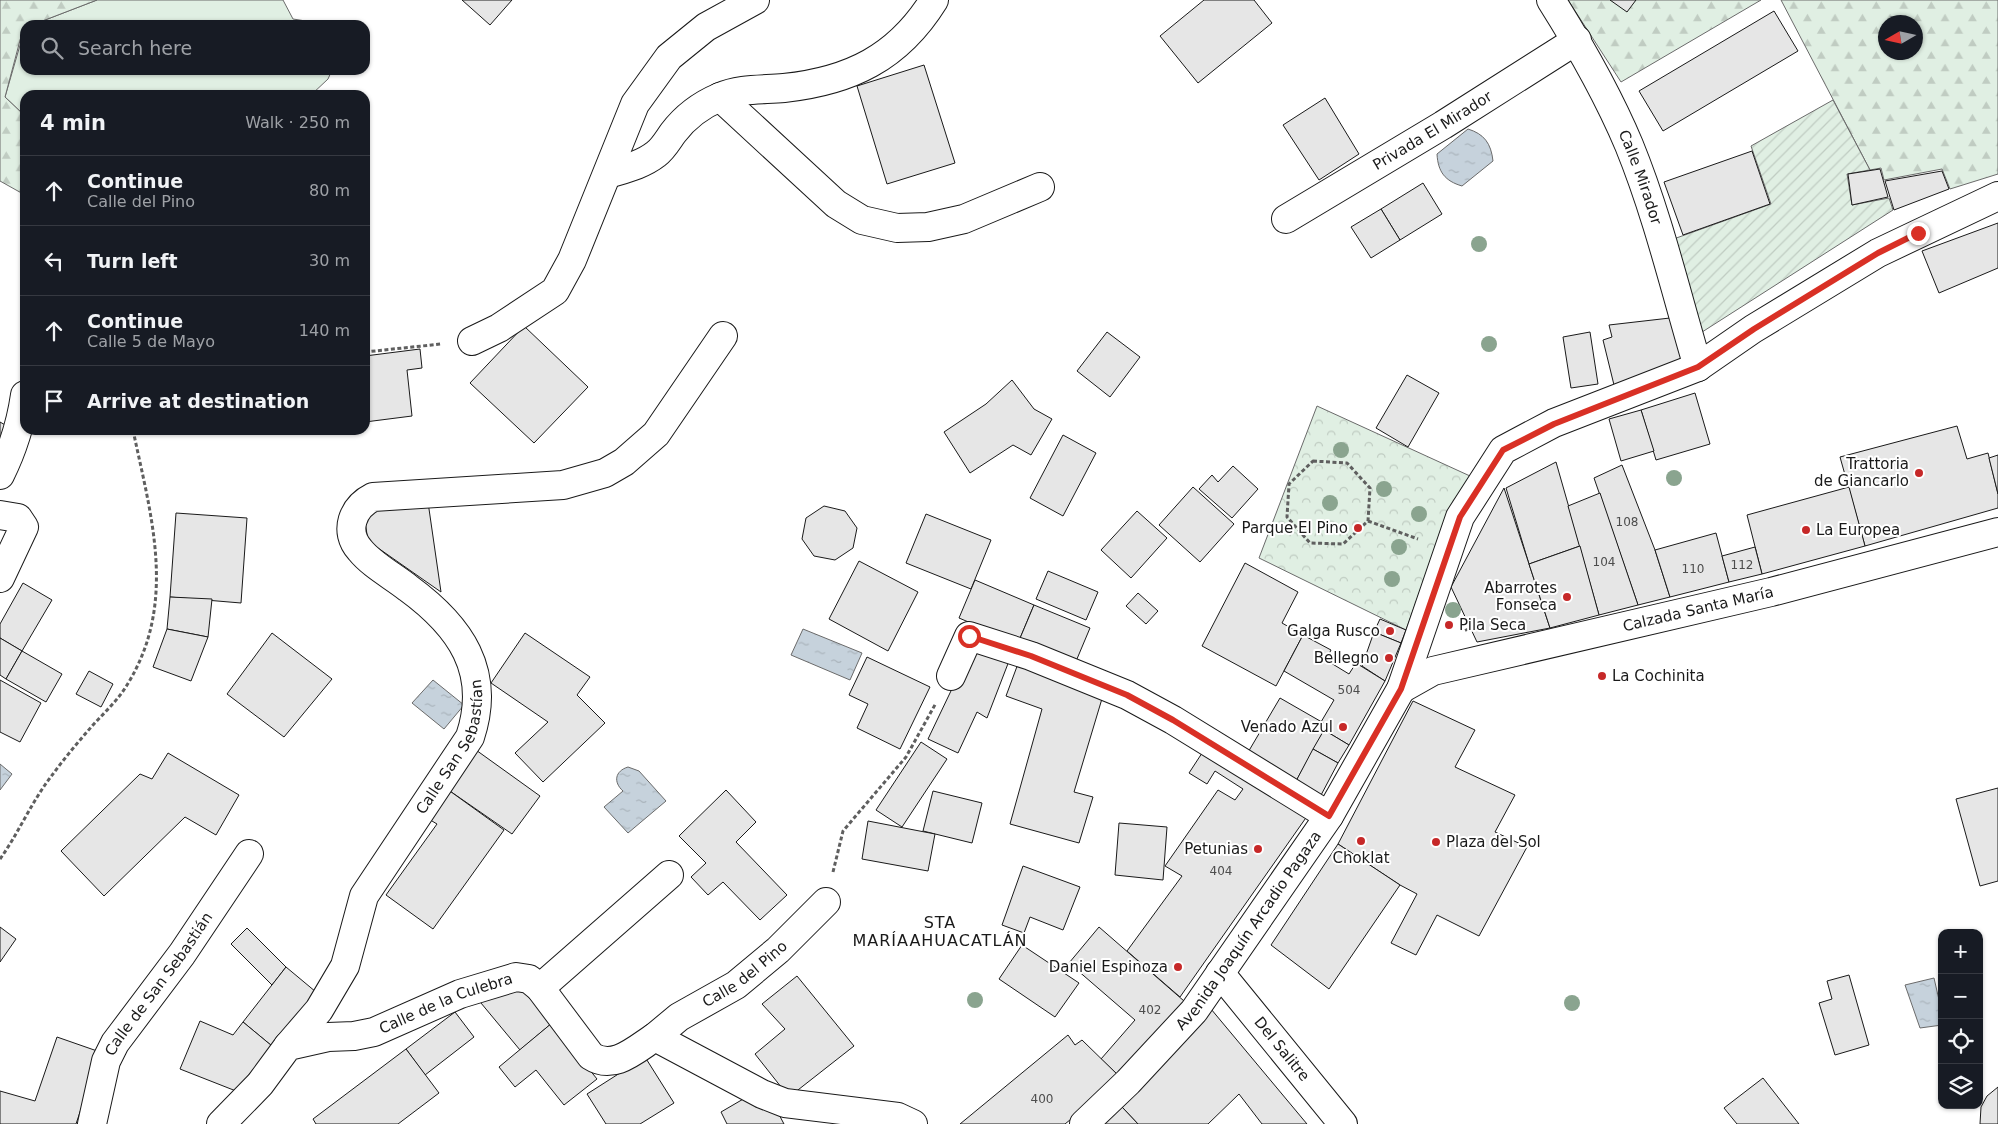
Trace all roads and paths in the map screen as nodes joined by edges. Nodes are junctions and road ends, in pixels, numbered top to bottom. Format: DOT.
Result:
graph roads {
  1 [pos="754,0"];
  2 [pos="934,0"];
  3 [pos="1552,0"];
  4 [pos="1577,40"];
  5 [pos="720,97"];
  6 [pos="608,174"];
  7 [pos="1040,187"];
  8 [pos="1998,196"];
  9 [pos="1286,219"];
  10 [pos="723,336"];
  11 [pos="472,341"];
  12 [pos="370,351"];
  13 [pos="1698,367"];
  14 [pos="20,423"];
  15 [pos="134,435"];
  16 [pos="0,474"];
  17 [pos="0,515"];
  18 [pos="1368,521"];
  19 [pos="1998,532"];
  20 [pos="1447,550"];
  21 [pos="0,578"];
  22 [pos="1465,627"];
  23 [pos="1458,629"];
  24 [pos="951,676"];
  25 [pos="1401,689"];
  26 [pos="1329,816"];
  27 [pos="249,854"];
  28 [pos="0,859"];
  29 [pos="669,875"];
  30 [pos="826,902"];
  31 [pos="1220,973"];
  32 [pos="540,988"];
  33 [pos="655,1036"];
  34 [pos="288,1046"];
  35 [pos="92,1124"];
  36 [pos="221,1124"];
  37 [pos="913,1124"];
  38 [pos="1084,1124"];
  39 [pos="1343,1124"];
  1 -- 6 [label="street"];
  2 -- 5 [label="street"];
  3 -- 4 [label="street, Calle Mirador"];
  4 -- 9 [label="street, Privada El Mirador"];
  4 -- 13 [label="street, Calle Mirador"];
  5 -- 6 [label="street"];
  5 -- 7 [label="street"];
  6 -- 11 [label="street"];
  8 -- 13 [label="street, Avenida Joaquín Arcadio Pagaza"];
  10 -- 34 [label="street, Calle San Sebastían"];
  11 -- 12 [label="path"];
  13 -- 20 [label="street, Avenida Joaquín Arcadio Pagaza"];
  14 -- 16 [label="street"];
  15 -- 28 [label="path"];
  17 -- 21 [label="street"];
  18 -- 18 [label="path"];
  18 -- 20 [label="path"];
  19 -- 25 [label="street, Calzada Santa María"];
  20 -- 25 [label="street, Avenida Joaquín Arcadio Pagaza"];
  22 -- 23 [label="path"];
  24 -- 26 [label="street"];
  24 -- 30 [label="path"];
  25 -- 26 [label="street, Avenida Joaquín Arcadio Pagaza"];
  26 -- 31 [label="street, Avenida Joaquín Arcadio Pagaza"];
  27 -- 35 [label="street, Calle de San Sebastián"];
  29 -- 32 [label="street"];
  30 -- 33 [label="street, Calle del Pino"];
  31 -- 38 [label="street, Avenida Joaquín Arcadio Pagaza"];
  31 -- 39 [label="street, Del Salitre"];
  32 -- 33 [label="street, Calle de la Culebra"];
  32 -- 34 [label="street, Calle de la Culebra"];
  33 -- 37 [label="street"];
  34 -- 36 [label="street"];
}
